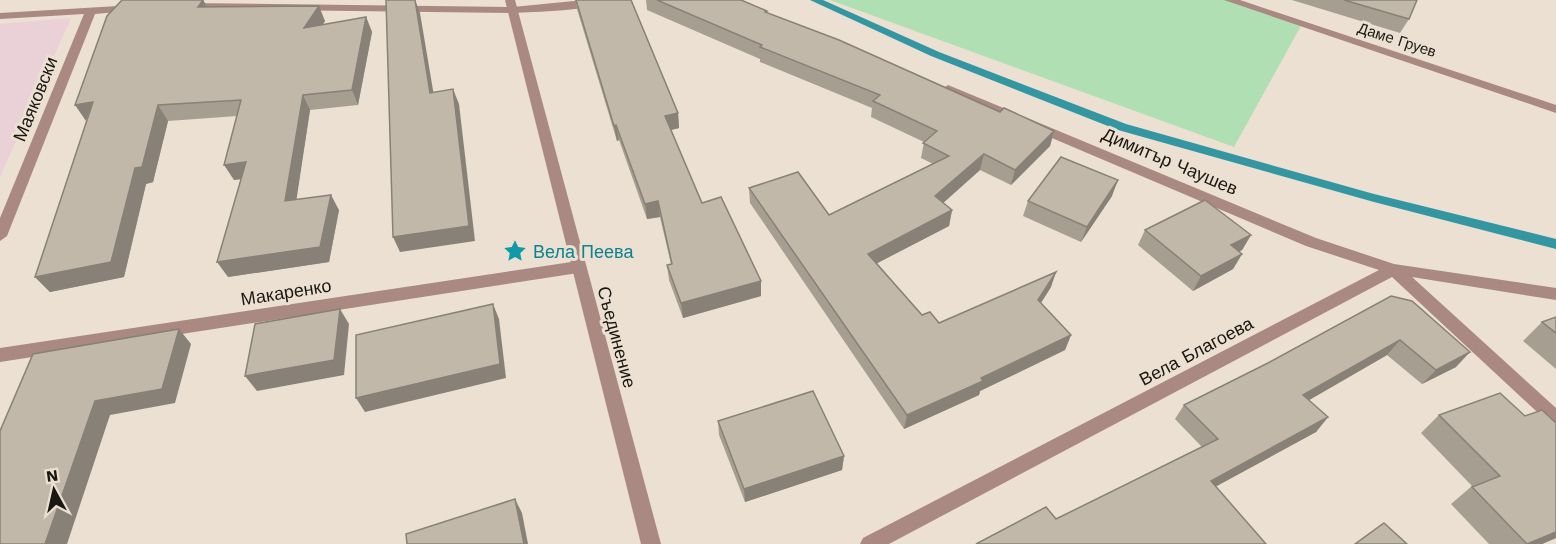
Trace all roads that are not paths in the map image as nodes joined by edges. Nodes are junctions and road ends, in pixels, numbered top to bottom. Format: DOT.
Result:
graph roads {
  1 [pos="603,0"];
  2 [pos="1229,0"];
  3 [pos="511,5"];
  4 [pos="178,6"];
  5 [pos="143,8"];
  6 [pos="91,10"];
  7 [pos="0,16"];
  8 [pos="936,84"];
  9 [pos="1556,109"];
  10 [pos="0,236"];
  11 [pos="578,267"];
  12 [pos="1393,269"];
  13 [pos="1556,294"];
  14 [pos="0,355"];
  15 [pos="1556,419"];
  16 [pos="651,544"];
  17 [pos="870,544"];
  1 -- 3 [label="street"];
  2 -- 9 [label="street, Даме Груев"];
  3 -- 4 [label="street"];
  3 -- 11 [label="street, Съединение"];
  5 -- 6 [label="street"];
  6 -- 7 [label="street"];
  6 -- 10 [label="street, Маяковски"];
  8 -- 12 [label="street, Димитър Чаушев"];
  11 -- 14 [label="street, Макаренко"];
  11 -- 16 [label="street, Съединение"];
  12 -- 13 [label="street"];
  12 -- 15 [label="street, Димитър Чаушев"];
  12 -- 17 [label="street, Вела Благоева"];
}
